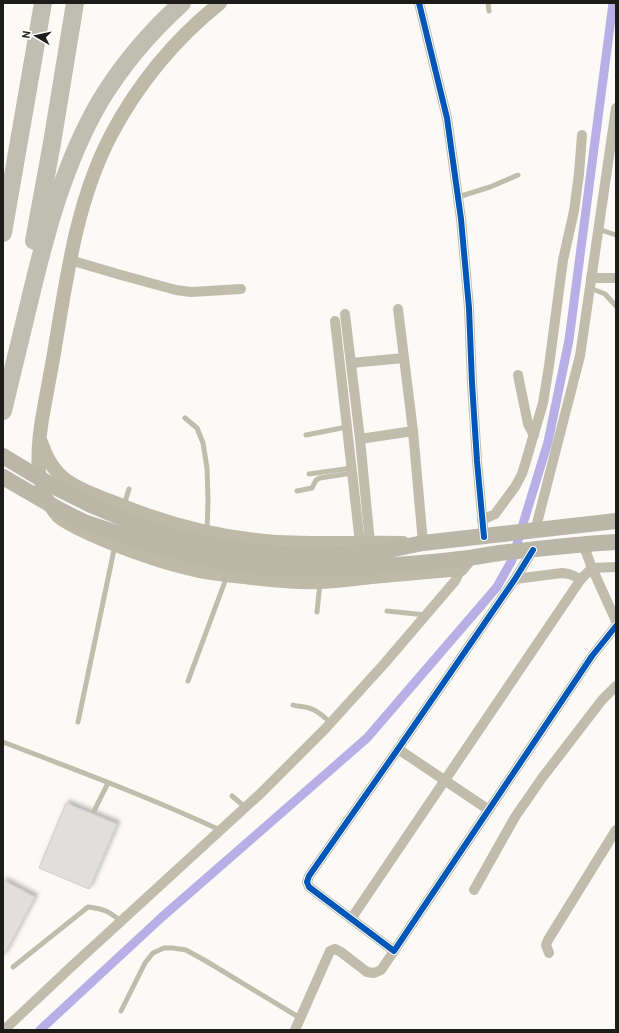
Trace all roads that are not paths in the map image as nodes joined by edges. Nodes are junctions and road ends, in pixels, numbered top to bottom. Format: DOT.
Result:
graph roads {
  1 [pos="43,3"];
  2 [pos="75,3"];
  3 [pos="182,3"];
  4 [pos="220,3"];
  5 [pos="419,3"];
  6 [pos="488,3"];
  7 [pos="489,11"];
  8 [pos="616,109"];
  9 [pos="582,135"];
  10 [pos="518,175"];
  11 [pos="458,197"];
  12 [pos="598,228"];
  13 [pos="3,233"];
  14 [pos="616,235"];
  15 [pos="70,260"];
  16 [pos="616,278"];
  17 [pos="590,283"];
  18 [pos="241,289"];
  19 [pos="616,306"];
  20 [pos="398,309"];
  21 [pos="345,314"];
  22 [pos="335,321"];
  23 [pos="404,358"];
  24 [pos="351,363"];
  25 [pos="518,375"];
  26 [pos="3,410"];
  27 [pos="185,418"];
  28 [pos="347,427"];
  29 [pos="413,431"];
  30 [pos="306,435"];
  31 [pos="534,435"];
  32 [pos="39,436"];
  33 [pos="360,439"];
  34 [pos="3,456"];
  35 [pos="352,471"];
  36 [pos="309,474"];
  37 [pos="3,477"];
  38 [pos="71,483"];
  39 [pos="129,490"];
  40 [pos="298,491"];
  41 [pos="124,506"];
  42 [pos="62,519"];
  43 [pos="482,520"];
  44 [pos="616,521"];
  45 [pos="531,531"];
  46 [pos="206,532"];
  47 [pos="125,534"];
  48 [pos="484,537"];
  49 [pos="616,542"];
  50 [pos="365,543"];
  51 [pos="423,543"];
  52 [pos="583,544"];
  53 [pos="528,550"];
  54 [pos="466,563"];
  55 [pos="616,567"];
  56 [pos="592,568"];
  57 [pos="227,575"];
  58 [pos="515,579"];
  59 [pos="581,580"];
  60 [pos="320,582"];
  61 [pos="387,611"];
  62 [pos="317,612"];
  63 [pos="426,615"];
  64 [pos="616,621"];
  65 [pos="616,626"];
  66 [pos="188,681"];
  67 [pos="615,690"];
  68 [pos="293,704"];
  69 [pos="78,722"];
  70 [pos="331,723"];
  71 [pos="3,742"];
  72 [pos="398,748"];
  73 [pos="445,779"];
  74 [pos="108,782"];
  75 [pos="232,796"];
  76 [pos="245,807"];
  77 [pos="489,810"];
  78 [pos="94,811"];
  79 [pos="220,830"];
  80 [pos="616,830"];
  81 [pos="474,890"];
  82 [pos="351,919"];
  83 [pos="121,921"];
  84 [pos="394,951"];
  85 [pos="549,952"];
  86 [pos="13,967"];
  87 [pos="121,1011"];
  88 [pos="300,1018"];
  89 [pos="4,1030"];
  90 [pos="295,1030"];
  1 -- 13 [label="highway"];
  2 -- 26 [label="highway"];
  3 -- 26 [label="highway"];
  4 -- 15 [label="main road"];
  5 -- 11 [label="street"];
  6 -- 7 [label="lane"];
  8 -- 12 [label="street"];
  9 -- 31 [label="street"];
  10 -- 11 [label="lane"];
  11 -- 43 [label="street"];
  12 -- 14 [label="lane"];
  12 -- 17 [label="street"];
  15 -- 18 [label="street"];
  15 -- 32 [label="main road"];
  16 -- 17 [label="street"];
  17 -- 19 [label="lane"];
  17 -- 45 [label="street"];
  20 -- 23 [label="street"];
  21 -- 24 [label="street"];
  22 -- 28 [label="street"];
  23 -- 24 [label="street"];
  23 -- 29 [label="street"];
  24 -- 33 [label="street"];
  25 -- 31 [label="street"];
  27 -- 46 [label="lane"];
  28 -- 30 [label="lane"];
  28 -- 35 [label="street"];
  29 -- 33 [label="street"];
  29 -- 51 [label="street"];
  31 -- 43 [label="street"];
  32 -- 38 [label="main road"];
  32 -- 42 [label="main road"];
  33 -- 50 [label="street"];
  34 -- 47 [label="main road, bridge"];
  35 -- 36 [label="lane"];
  35 -- 40 [label="lane"];
  35 -- 50 [label="street"];
  37 -- 47 [label="main road, bridge"];
  38 -- 41 [label="main road"];
  38 -- 42 [label="main road"];
  39 -- 41 [label="lane"];
  41 -- 46 [label="main road"];
  42 -- 47 [label="main road"];
  43 -- 48 [label="street"];
  44 -- 45 [label="main road"];
  45 -- 48 [label="main road"];
  46 -- 50 [label="main road"];
  47 -- 51 [label="main road"];
  47 -- 54 [label="main road"];
  47 -- 57 [label="main road"];
  47 -- 69 [label="lane"];
  48 -- 51 [label="main road"];
  49 -- 52 [label="main road"];
  50 -- 51 [label="main road"];
  52 -- 53 [label="main road"];
  52 -- 56 [label="street"];
  53 -- 54 [label="main road"];
  53 -- 58 [label="street"];
  54 -- 60 [label="main road"];
  54 -- 63 [label="street"];
  55 -- 56 [label="street"];
  56 -- 59 [label="street"];
  56 -- 64 [label="street"];
  57 -- 60 [label="main road"];
  57 -- 66 [label="lane"];
  58 -- 59 [label="street"];
  58 -- 72 [label="street"];
  59 -- 73 [label="street"];
  60 -- 62 [label="lane"];
  61 -- 63 [label="lane"];
  63 -- 70 [label="street"];
  65 -- 77 [label="street"];
  67 -- 81 [label="street"];
  68 -- 70 [label="lane"];
  70 -- 76 [label="street"];
  71 -- 74 [label="lane"];
  72 -- 73 [label="street"];
  72 -- 82 [label="street"];
  73 -- 77 [label="street"];
  73 -- 82 [label="street"];
  74 -- 78 [label="lane"];
  74 -- 79 [label="lane"];
  75 -- 76 [label="lane"];
  76 -- 79 [label="street"];
  77 -- 84 [label="street"];
  79 -- 83 [label="street"];
  80 -- 85 [label="street"];
  82 -- 84 [label="street"];
  83 -- 86 [label="lane"];
  83 -- 89 [label="street"];
  84 -- 88 [label="street"];
  87 -- 88 [label="lane"];
  88 -- 90 [label="street"];
}
